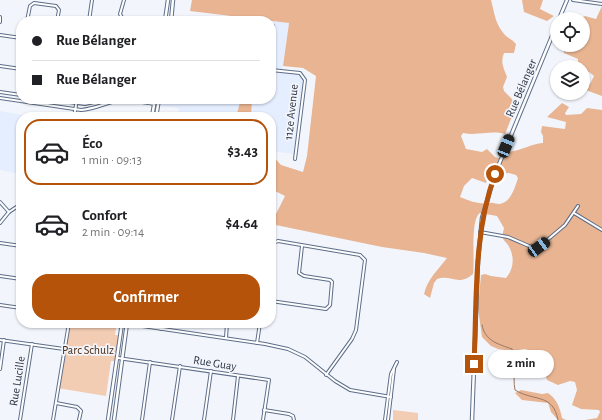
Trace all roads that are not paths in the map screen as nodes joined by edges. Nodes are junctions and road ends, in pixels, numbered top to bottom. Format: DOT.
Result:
graph roads {
  1 [pos="92,0"];
  2 [pos="124,0"];
  3 [pos="168,0"];
  4 [pos="173,0"];
  5 [pos="567,0"];
  6 [pos="573,0"];
  7 [pos="602,4"];
  8 [pos="562,12"];
  9 [pos="28,16"];
  10 [pos="58,16"];
  11 [pos="90,16"];
  12 [pos="121,16"];
  13 [pos="166,16"];
  14 [pos="171,16"];
  15 [pos="0,17"];
  16 [pos="0,22"];
  17 [pos="0,35"];
  18 [pos="16,37"];
  19 [pos="550,41"];
  20 [pos="0,66"];
  21 [pos="16,68"];
  22 [pos="276,71"];
  23 [pos="0,92"];
  24 [pos="16,95"];
  25 [pos="0,98"];
  26 [pos="16,100"];
  27 [pos="41,104"];
  28 [pos="76,104"];
  29 [pos="106,104"];
  30 [pos="154,104"];
  31 [pos="158,105"];
  32 [pos="75,109"];
  33 [pos="75,112"];
  34 [pos="153,112"];
  35 [pos="157,112"];
  36 [pos="295,159"];
  37 [pos="0,202"];
  38 [pos="578,206"];
  39 [pos="16,207"];
  40 [pos="9,212"];
  41 [pos="574,213"];
  42 [pos="0,222"];
  43 [pos="602,230"];
  44 [pos="480,232"];
  45 [pos="276,242"];
  46 [pos="0,243"];
  47 [pos="16,245"];
  48 [pos="302,246"];
  49 [pos="0,276"];
  50 [pos="16,278"];
  51 [pos="276,302"];
  52 [pos="0,305"];
  53 [pos="16,307"];
  54 [pos="68,328"];
  55 [pos="121,328"];
  56 [pos="127,328"];
  57 [pos="154,328"];
  58 [pos="227,328"];
  59 [pos="259,328"];
  60 [pos="161,329"];
  61 [pos="226,338"];
  62 [pos="0,340"];
  63 [pos="4,340"];
  64 [pos="257,343"];
  65 [pos="32,344"];
  66 [pos="64,349"];
  67 [pos="118,358"];
  68 [pos="123,358"];
  69 [pos="150,362"];
  70 [pos="397,362"];
  71 [pos="180,366"];
  72 [pos="0,369"];
  73 [pos="394,369"];
  74 [pos="211,371"];
  75 [pos="238,375"];
  76 [pos="326,375"];
  77 [pos="388,397"];
  78 [pos="391,397"];
  79 [pos="112,398"];
  80 [pos="117,399"];
  81 [pos="56,403"];
  82 [pos="264,410"];
  83 [pos="20,420"];
  84 [pos="53,420"];
  85 [pos="79,420"];
  86 [pos="108,420"];
  87 [pos="114,420"];
  88 [pos="142,420"];
  89 [pos="172,420"];
  90 [pos="204,420"];
  91 [pos="233,420"];
  92 [pos="263,420"];
  93 [pos="294,420"];
  94 [pos="385,420"];
  95 [pos="388,420"];
  96 [pos="472,420"];
  1 -- 11 [label="street"];
  2 -- 12 [label="street"];
  3 -- 13 [label="street"];
  4 -- 14 [label="street"];
  5 -- 8 [label="street"];
  6 -- 7 [label="street"];
  9 -- 10 [label="street"];
  15 -- 16 [label="street"];
  17 -- 18 [label="street"];
  19 -- 44 [label="street, Rue Bélanger"];
  20 -- 21 [label="street"];
  22 -- 36 [label="street, 112e Avenue"];
  23 -- 24 [label="street"];
  25 -- 26 [label="street"];
  27 -- 32 [label="street"];
  28 -- 32 [label="street"];
  29 -- 32 [label="street"];
  30 -- 31 [label="street"];
  30 -- 34 [label="street"];
  31 -- 35 [label="street"];
  32 -- 33 [label="street"];
  37 -- 40 [label="street"];
  38 -- 41 [label="street"];
  39 -- 40 [label="street"];
  40 -- 42 [label="street"];
  41 -- 43 [label="street"];
  41 -- 44 [label="street"];
  44 -- 96 [label="street, Rue Bélanger"];
  45 -- 48 [label="street"];
  46 -- 47 [label="street"];
  48 -- 51 [label="street"];
  48 -- 76 [label="street"];
  49 -- 50 [label="street"];
  52 -- 53 [label="street"];
  54 -- 66 [label="street"];
  55 -- 67 [label="street"];
  56 -- 68 [label="street"];
  57 -- 60 [label="street"];
  58 -- 61 [label="street"];
  59 -- 64 [label="street"];
  60 -- 61 [label="street"];
  61 -- 64 [label="street"];
  62 -- 63 [label="street"];
  63 -- 65 [label="street"];
  63 -- 72 [label="street"];
  64 -- 76 [label="street"];
  65 -- 66 [label="street"];
  65 -- 83 [label="street, Rue Lucille"];
  66 -- 81 [label="street"];
  67 -- 68 [label="street, Rue Guay"];
  67 -- 79 [label="street"];
  68 -- 69 [label="street, Rue Guay"];
  68 -- 80 [label="street"];
  69 -- 71 [label="street, Rue Guay"];
  69 -- 88 [label="street"];
  70 -- 73 [label="street"];
  71 -- 74 [label="street, Rue Guay"];
  71 -- 89 [label="street"];
  73 -- 77 [label="street"];
  73 -- 78 [label="street"];
  74 -- 75 [label="street, Rue Guay"];
  74 -- 90 [label="street"];
  75 -- 82 [label="street, Rue Guay"];
  75 -- 91 [label="street"];
  76 -- 77 [label="street"];
  77 -- 78 [label="street"];
  77 -- 94 [label="street"];
  78 -- 95 [label="street"];
  79 -- 80 [label="street"];
  79 -- 86 [label="street"];
  80 -- 87 [label="street"];
  81 -- 84 [label="street"];
  81 -- 85 [label="street"];
  82 -- 92 [label="street, Rue Guay"];
  82 -- 93 [label="street"];
}
